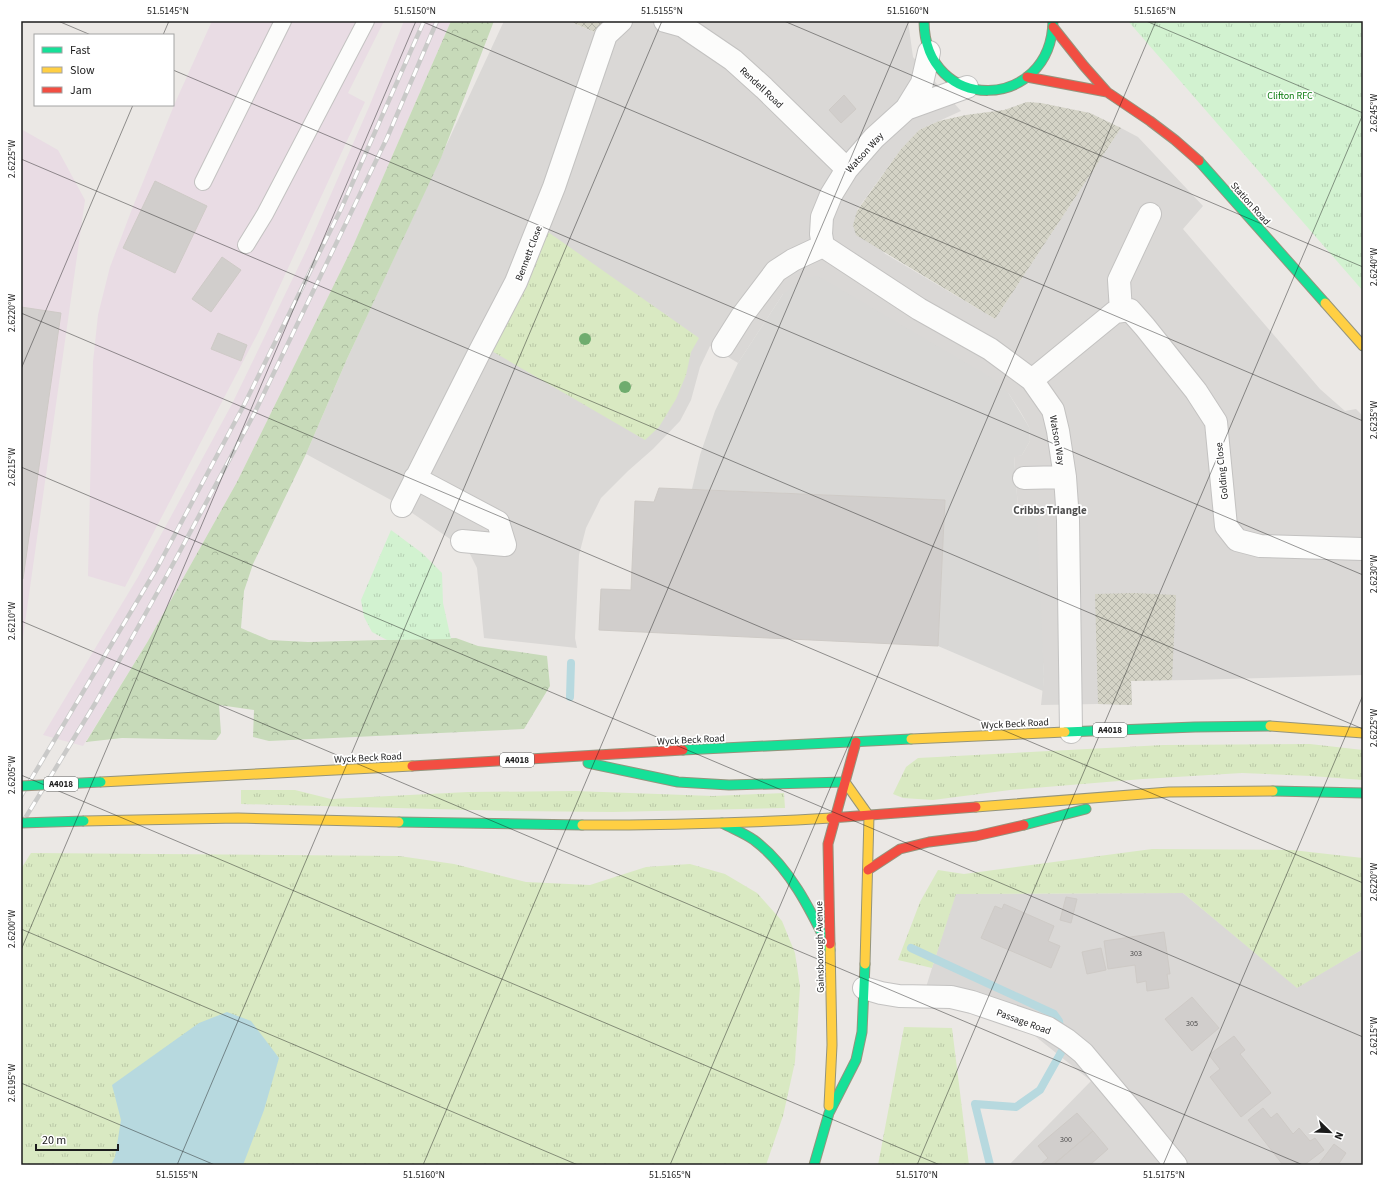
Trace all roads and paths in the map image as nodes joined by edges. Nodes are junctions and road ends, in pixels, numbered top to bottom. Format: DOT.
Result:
graph roads {
  1 [pos="283,21"];
  2 [pos="366,21"];
  3 [pos="622,21"];
  4 [pos="665,21"];
  5 [pos="924,21"];
  6 [pos="1053,24"];
  7 [pos="929,52"];
  8 [pos="1027,77"];
  9 [pos="967,87"];
  10 [pos="1107,92"];
  11 [pos="906,109"];
  12 [pos="847,169"];
  13 [pos="203,182"];
  14 [pos="1150,214"];
  15 [pos="246,245"];
  16 [pos="823,246"];
  17 [pos="1121,311"];
  18 [pos="723,346"];
  19 [pos="1363,346"];
  20 [pos="1032,380"];
  21 [pos="1064,477"];
  22 [pos="415,478"];
  23 [pos="1024,478"];
  24 [pos="402,506"];
  25 [pos="462,541"];
  26 [pos="1363,549"];
  27 [pos="1070,732"];
  28 [pos="1363,732"];
  29 [pos="856,742"];
  30 [pos="560,757"];
  31 [pos="846,782"];
  32 [pos="21,786"];
  33 [pos="1363,793"];
  34 [pos="1139,794"];
  35 [pos="870,816"];
  36 [pos="836,818"];
  37 [pos="21,823"];
  38 [pos="722,823"];
  39 [pos="868,870"];
  40 [pos="830,950"];
  41 [pos="864,988"];
  42 [pos="829,1113"];
  43 [pos="814,1165"];
  44 [pos="1176,1165"];
  1 -- 13 [label="lane"];
  2 -- 15 [label="lane"];
  3 -- 22 [label="street, Bennett Close"];
  4 -- 12 [label="street, Rendell Road"];
  5 -- 7 [label="main road, Station Road"];
  6 -- 8 [label="main road, Station Road"];
  6 -- 10 [label="main road, Station Road"];
  7 -- 9 [label="main road, Station Road"];
  7 -- 11 [label="street, Watson Way"];
  8 -- 9 [label="main road, Station Road"];
  8 -- 10 [label="main road, Station Road"];
  9 -- 11 [label="street, Watson Way"];
  10 -- 19 [label="main road, Station Road"];
  11 -- 12 [label="street, Watson Way"];
  12 -- 16 [label="street, Watson Way"];
  14 -- 17 [label="street"];
  16 -- 18 [label="street"];
  16 -- 20 [label="street, Watson Way"];
  17 -- 20 [label="street"];
  17 -- 26 [label="street, Golding Close"];
  20 -- 21 [label="street, Watson Way"];
  21 -- 23 [label="street"];
  21 -- 27 [label="street, Watson Way"];
  22 -- 24 [label="street, Bennett Close"];
  22 -- 25 [label="street"];
  27 -- 28 [label="main road, Wyck Beck Road / A4018"];
  27 -- 29 [label="main road, Wyck Beck Road / A4018"];
  29 -- 30 [label="main road, Wyck Beck Road / A4018"];
  29 -- 31 [label="main road, Gainsborough Avenue"];
  30 -- 31 [label="main road"];
  30 -- 32 [label="main road, Wyck Beck Road / A4018, bridge"];
  31 -- 35 [label="main road"];
  31 -- 36 [label="main road, Gainsborough Avenue"];
  33 -- 34 [label="main road"];
  34 -- 35 [label="main road"];
  34 -- 39 [label="main road"];
  35 -- 36 [label="main road"];
  35 -- 39 [label="main road, Gainsborough Avenue"];
  36 -- 38 [label="main road"];
  36 -- 40 [label="main road, Gainsborough Avenue"];
  37 -- 38 [label="main road, bridge"];
  38 -- 40 [label="main road"];
  39 -- 41 [label="main road, Gainsborough Avenue"];
  40 -- 42 [label="main road, Gainsborough Avenue"];
  41 -- 42 [label="main road, Gainsborough Avenue"];
  41 -- 44 [label="street, Passage Road"];
  42 -- 43 [label="main road, Gainsborough Avenue"];
}
